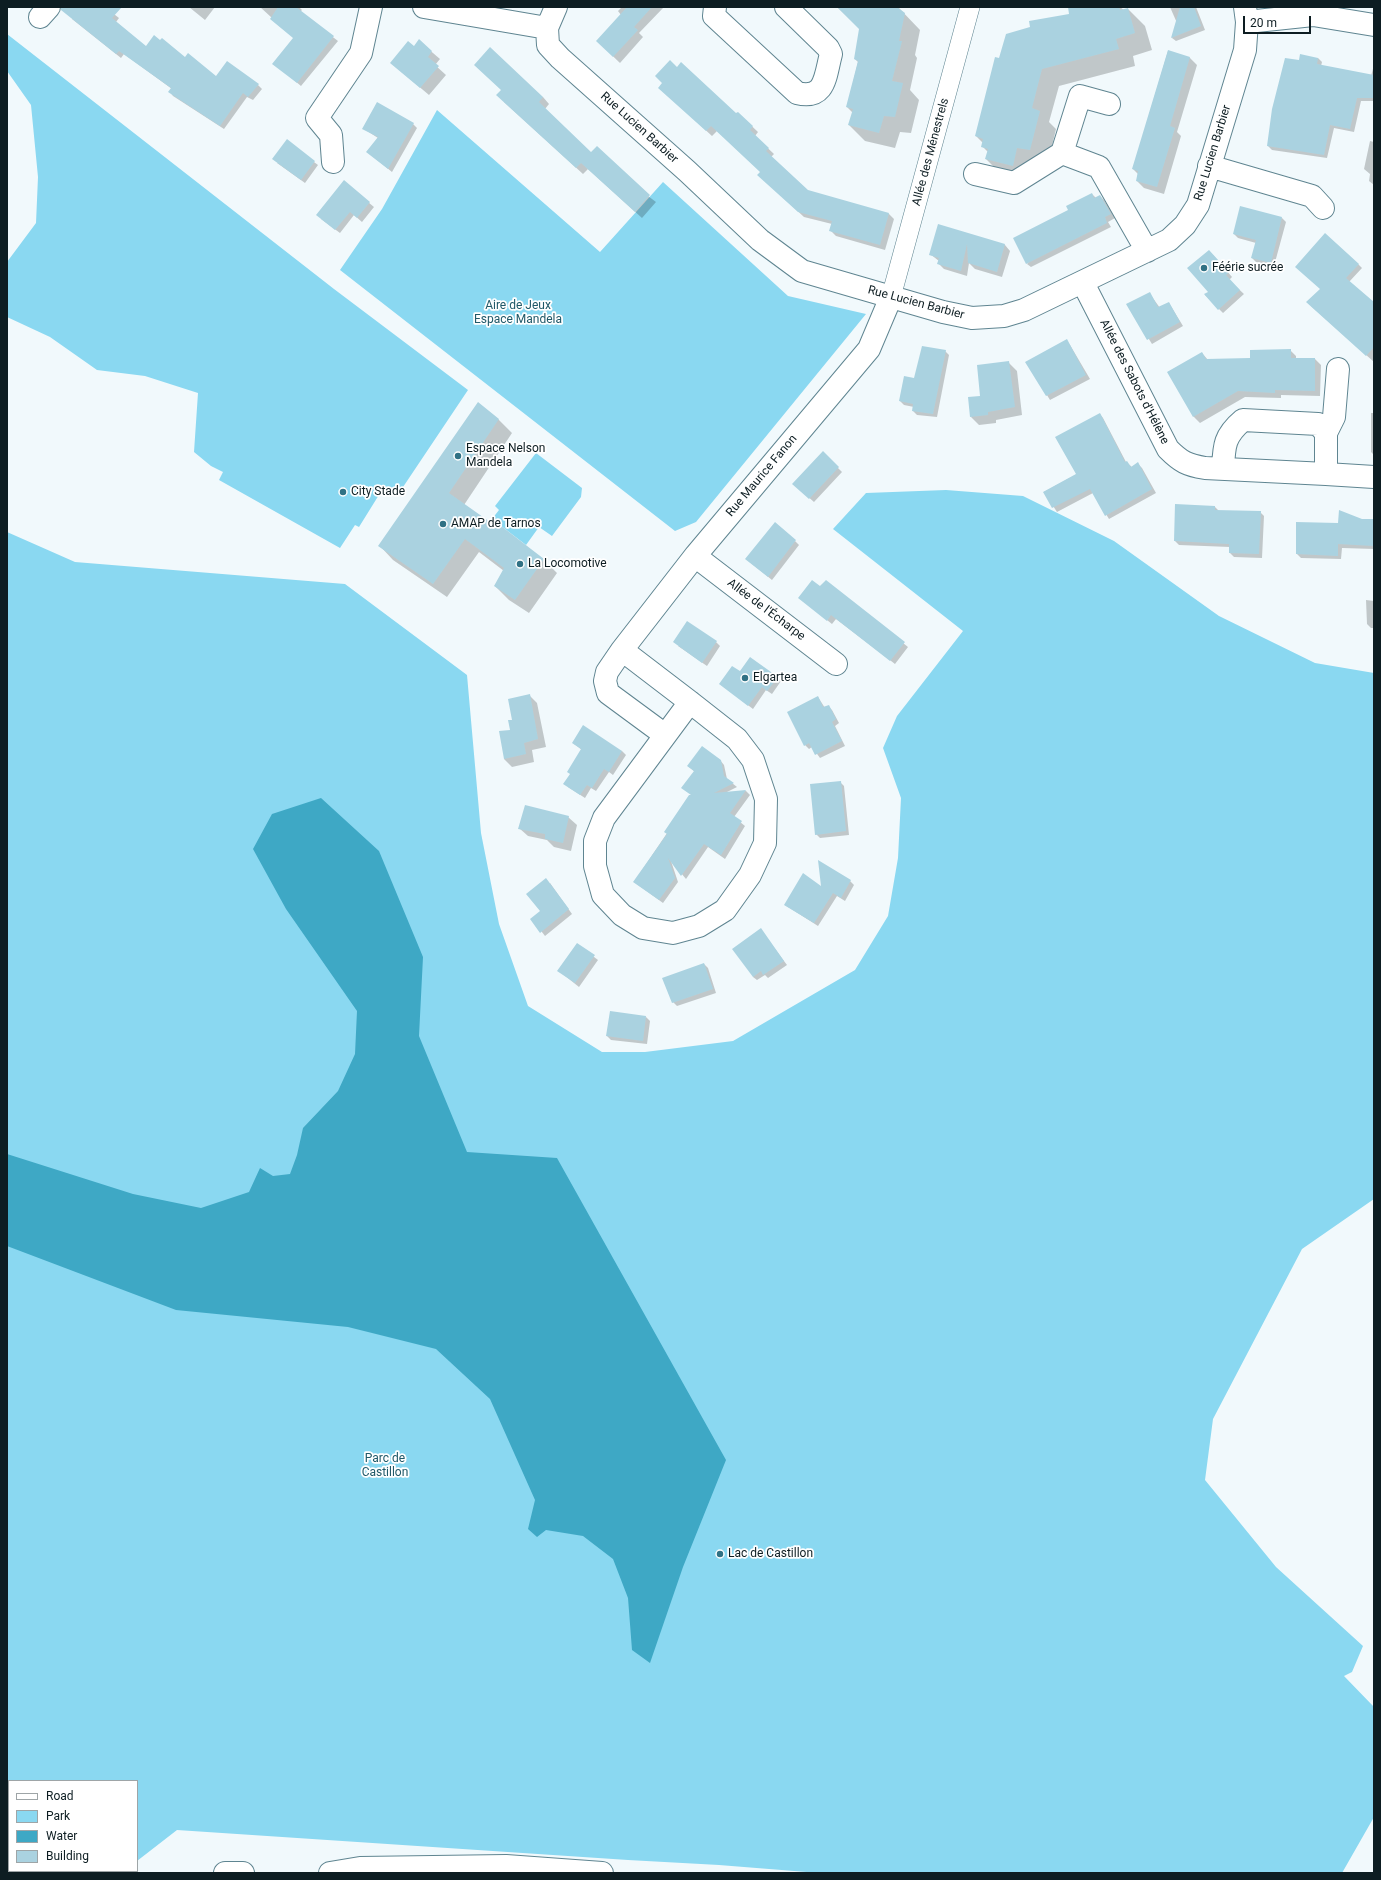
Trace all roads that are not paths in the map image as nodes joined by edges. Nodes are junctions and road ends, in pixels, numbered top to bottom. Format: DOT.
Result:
graph roads {
  1 [pos="371,7"];
  2 [pos="424,7"];
  3 [pos="556,7"];
  4 [pos="715,7"];
  5 [pos="786,7"];
  6 [pos="970,7"];
  7 [pos="1348,13"];
  8 [pos="1246,15"];
  9 [pos="1374,25"];
  10 [pos="547,28"];
  11 [pos="1109,104"];
  12 [pos="1062,153"];
  13 [pos="333,162"];
  14 [pos="1209,166"];
  15 [pos="975,174"];
  16 [pos="1323,208"];
  17 [pos="1148,250"];
  18 [pos="1083,283"];
  19 [pos="891,297"];
  20 [pos="1338,369"];
  21 [pos="1326,433"];
  22 [pos="1223,469"];
  23 [pos="1326,474"];
  24 [pos="1374,477"];
  25 [pos="696,556"];
  26 [pos="622,650"];
  27 [pos="836,664"];
  28 [pos="690,702"];
  29 [pos="665,735"];
  30 [pos="225,1873"];
  31 [pos="243,1873"];
  32 [pos="330,1873"];
  33 [pos="602,1873"];
  1 -- 13 [label="street"];
  2 -- 10 [label="street"];
  3 -- 10 [label="street"];
  4 -- 5 [label="street"];
  6 -- 19 [label="street, Allée des Ménestrels"];
  7 -- 8 [label="street"];
  7 -- 9 [label="street"];
  8 -- 14 [label="street, Rue Lucien Barbier"];
  10 -- 19 [label="street, Rue Lucien Barbier"];
  11 -- 12 [label="street"];
  12 -- 15 [label="street"];
  12 -- 17 [label="street"];
  14 -- 16 [label="street"];
  14 -- 17 [label="street, Rue Lucien Barbier"];
  17 -- 18 [label="street, Rue Lucien Barbier"];
  18 -- 19 [label="street, Rue Lucien Barbier"];
  18 -- 22 [label="street, Allée des Sabots d'Hélène"];
  19 -- 25 [label="street, Rue Maurice Fanon"];
  20 -- 21 [label="street"];
  21 -- 22 [label="street"];
  21 -- 23 [label="street"];
  22 -- 23 [label="street, Allée des Sabots d'Hélène"];
  23 -- 24 [label="street, Allée des Sabots d'Hélène"];
  25 -- 26 [label="street, Rue Maurice Fanon"];
  25 -- 27 [label="street, Allée de l'Écharpe"];
  26 -- 28 [label="street"];
  26 -- 29 [label="street, Rue Maurice Fanon"];
  28 -- 29 [label="street"];
  28 -- 29 [label="street"];
  30 -- 31 [label="street"];
  32 -- 33 [label="street"];
}
